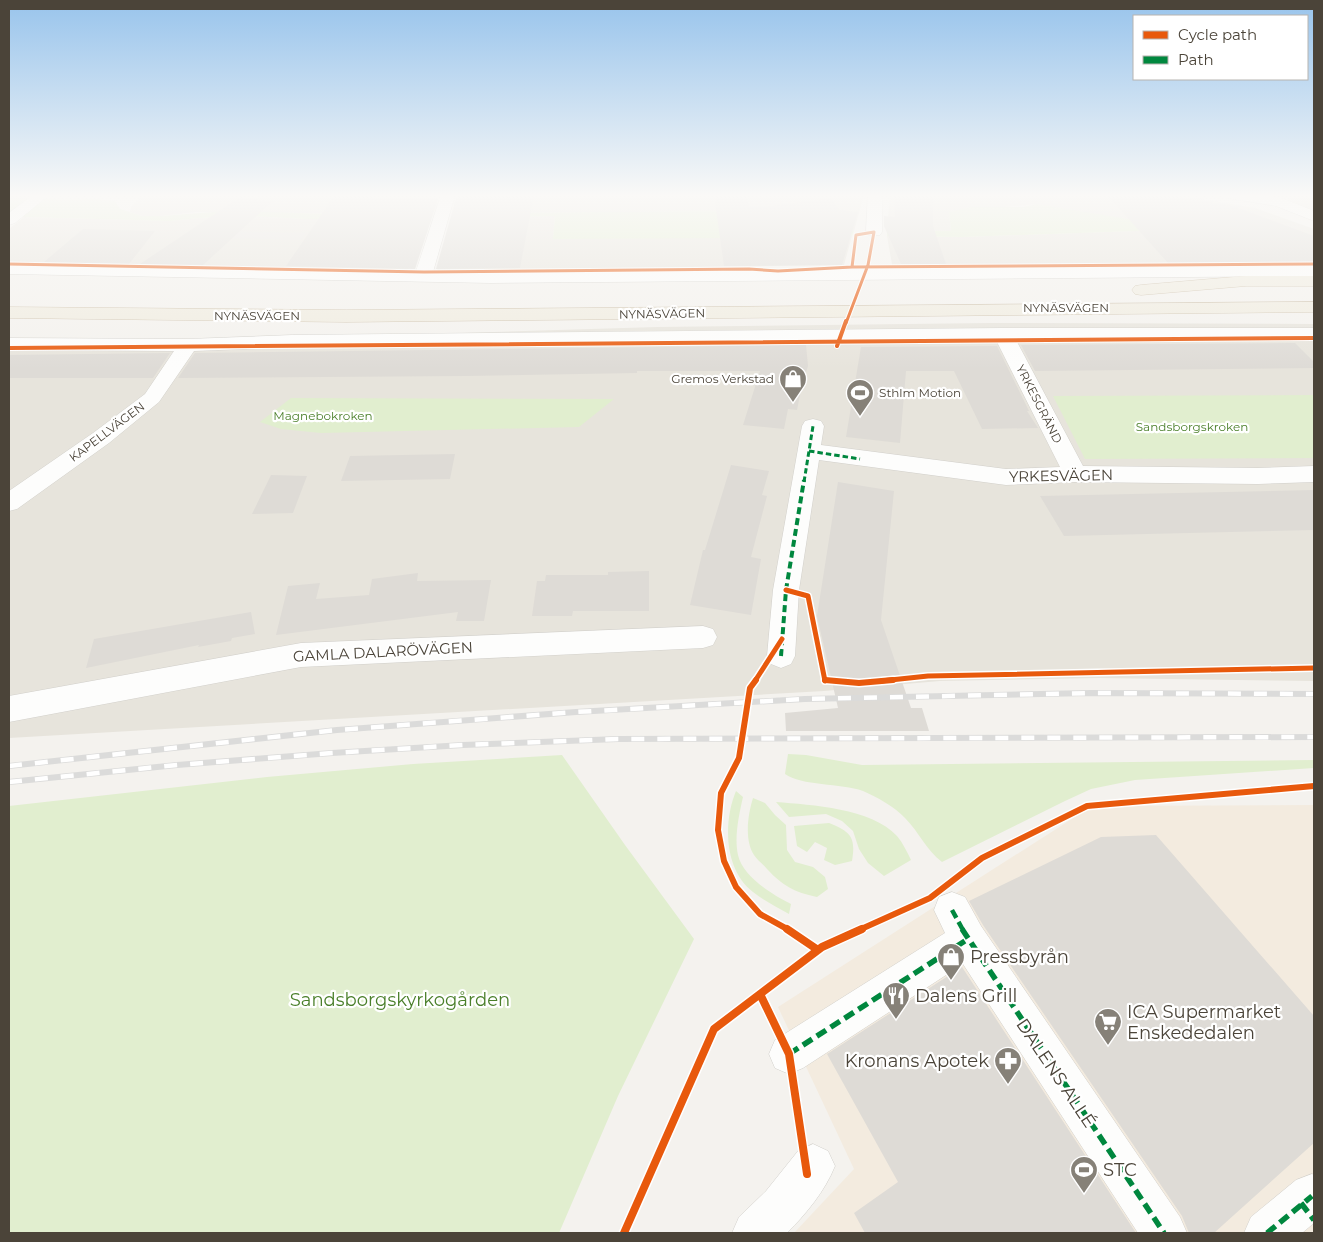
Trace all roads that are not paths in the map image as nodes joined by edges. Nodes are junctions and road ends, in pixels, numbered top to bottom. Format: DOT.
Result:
graph roads {
  1 [pos="430,253"];
  2 [pos="9,269"];
  3 [pos="1314,270"];
  4 [pos="423,276"];
  5 [pos="1314,281"];
  6 [pos="1314,289"];
  7 [pos="1122,290"];
  8 [pos="1141,290"];
  9 [pos="1015,293"];
  10 [pos="9,296"];
  11 [pos="702,296"];
  12 [pos="216,298"];
  13 [pos="1314,307"];
  14 [pos="9,313"];
  15 [pos="1003,334"];
  16 [pos="1314,334"];
  17 [pos="9,344"];
  18 [pos="188,345"];
  19 [pos="813,426"];
  20 [pos="809,451"];
  21 [pos="1075,474"];
  22 [pos="1314,474"];
  23 [pos="9,504"];
  24 [pos="703,637"];
  25 [pos="781,656"];
  26 [pos="9,709"];
  27 [pos="789,1054"];
  28 [pos="812,1166"];
  29 [pos="1309,1206"];
  30 [pos="755,1233"];
  31 [pos="1164,1233"];
  32 [pos="1267,1233"];
  1 -- 4 [label="street"];
  2 -- 4 [label="street"];
  3 -- 4 [label="street"];
  5 -- 8 [label="highway"];
  6 -- 8 [label="highway, NYNÄSVÄGEN"];
  7 -- 8 [label="highway, NYNÄSVÄGEN"];
  9 -- 11 [label="highway, NYNÄSVÄGEN"];
  10 -- 12 [label="highway, NYNÄSVÄGEN"];
  13 -- 14 [label="highway, NYNÄSVÄGEN"];
  15 -- 16 [label="street, NYNÄSVÄGEN"];
  15 -- 18 [label="street, NYNÄSVÄGEN"];
  15 -- 21 [label="street, YRKESGRÄND"];
  17 -- 18 [label="street, NYNÄSVÄGEN"];
  18 -- 23 [label="street, KAPELLVÄGEN"];
  19 -- 20 [label="street"];
  20 -- 21 [label="street, YRKESVÄGEN"];
  20 -- 25 [label="street"];
  21 -- 22 [label="street, YRKESVÄGEN"];
  24 -- 26 [label="street, GAMLA DALARÖVÄGEN"];
  27 -- 31 [label="street, DALENS ALLÉ"];
  28 -- 30 [label="street"];
  29 -- 32 [label="street"];
}
